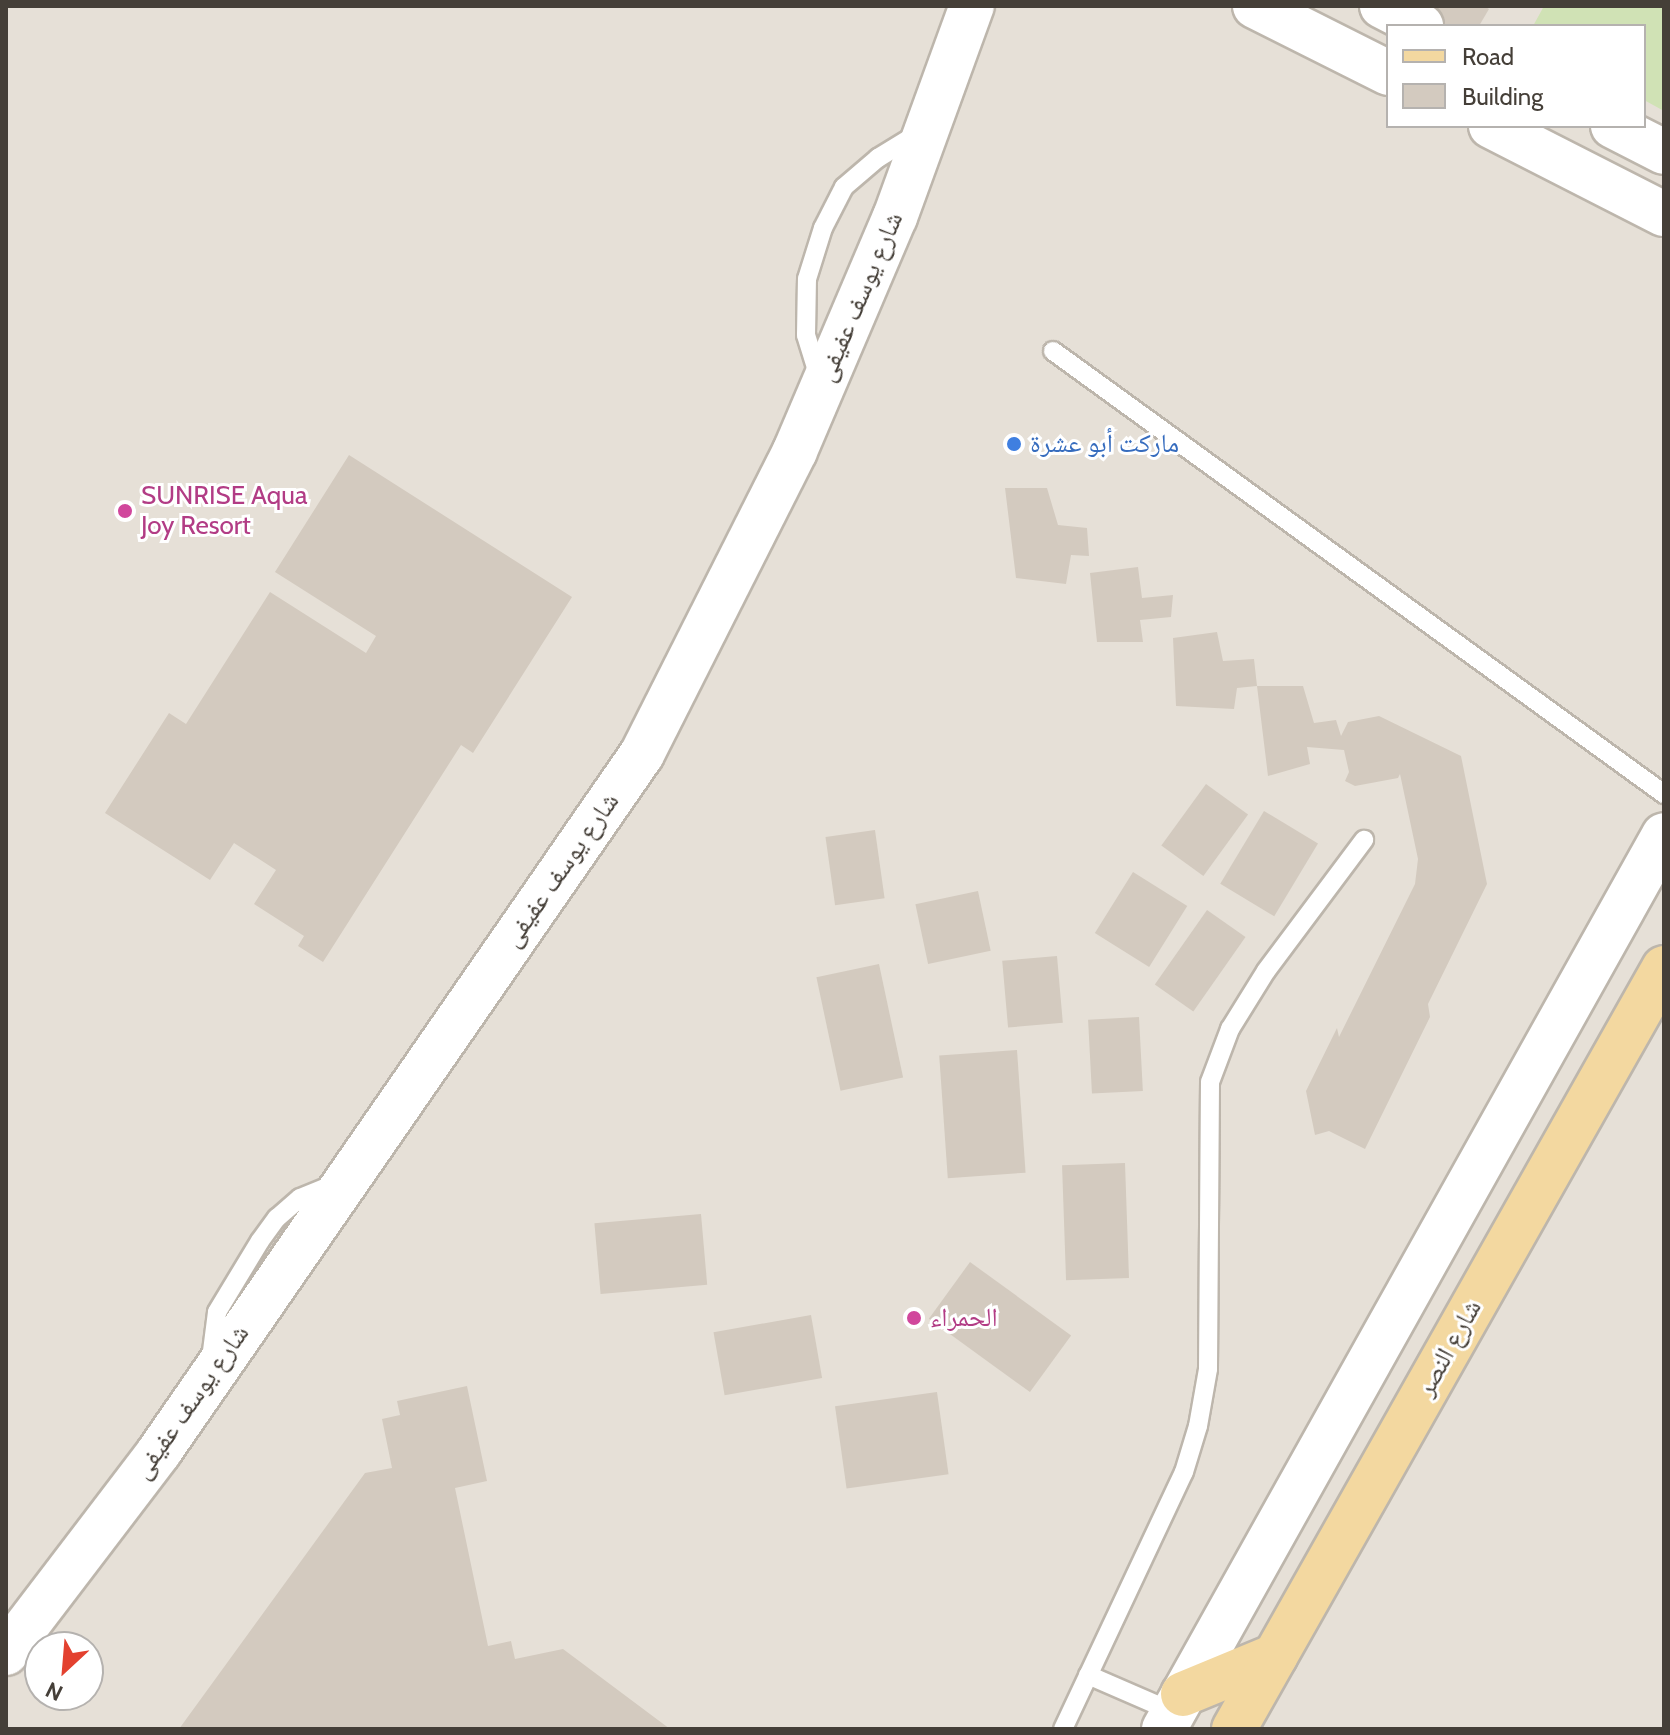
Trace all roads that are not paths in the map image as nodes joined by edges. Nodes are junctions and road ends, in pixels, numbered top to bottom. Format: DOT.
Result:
graph roads {
  1 [pos="972,6"];
  2 [pos="1255,6"];
  3 [pos="1382,6"];
  4 [pos="1306,18"];
  5 [pos="1417,24"];
  6 [pos="1386,72"];
  7 [pos="928,128"];
  8 [pos="1495,128"];
  9 [pos="1597,128"];
  10 [pos="1617,128"];
  11 [pos="1664,152"];
  12 [pos="1576,169"];
  13 [pos="1664,214"];
  14 [pos="1053,351"];
  15 [pos="822,387"];
  16 [pos="1664,794"];
  17 [pos="1664,835"];
  18 [pos="1364,840"];
  19 [pos="1664,968"];
  20 [pos="6,1653"];
  21 [pos="1275,1656"];
  22 [pos="1088,1675"];
  23 [pos="1173,1712"];
  24 [pos="1063,1729"];
  25 [pos="1234,1729"];
  1 -- 7 [label="street, شارع يوسف عفيفى"];
  2 -- 4 [label="street"];
  3 -- 5 [label="street"];
  4 -- 6 [label="street"];
  7 -- 15 [label="street, شارع يوسف عفيفى"];
  7 -- 15 [label="lane"];
  8 -- 12 [label="street"];
  9 -- 12 [label="street"];
  10 -- 11 [label="street"];
  12 -- 13 [label="street"];
  14 -- 16 [label="lane"];
  15 -- 20 [label="street, شارع يوسف عفيفى"];
  17 -- 23 [label="street"];
  18 -- 22 [label="lane"];
  19 -- 21 [label="main road, شارع النصر"];
  21 -- 23 [label="main road"];
  21 -- 25 [label="main road, شارع النصر"];
  22 -- 23 [label="lane"];
  22 -- 24 [label="lane"];
}
